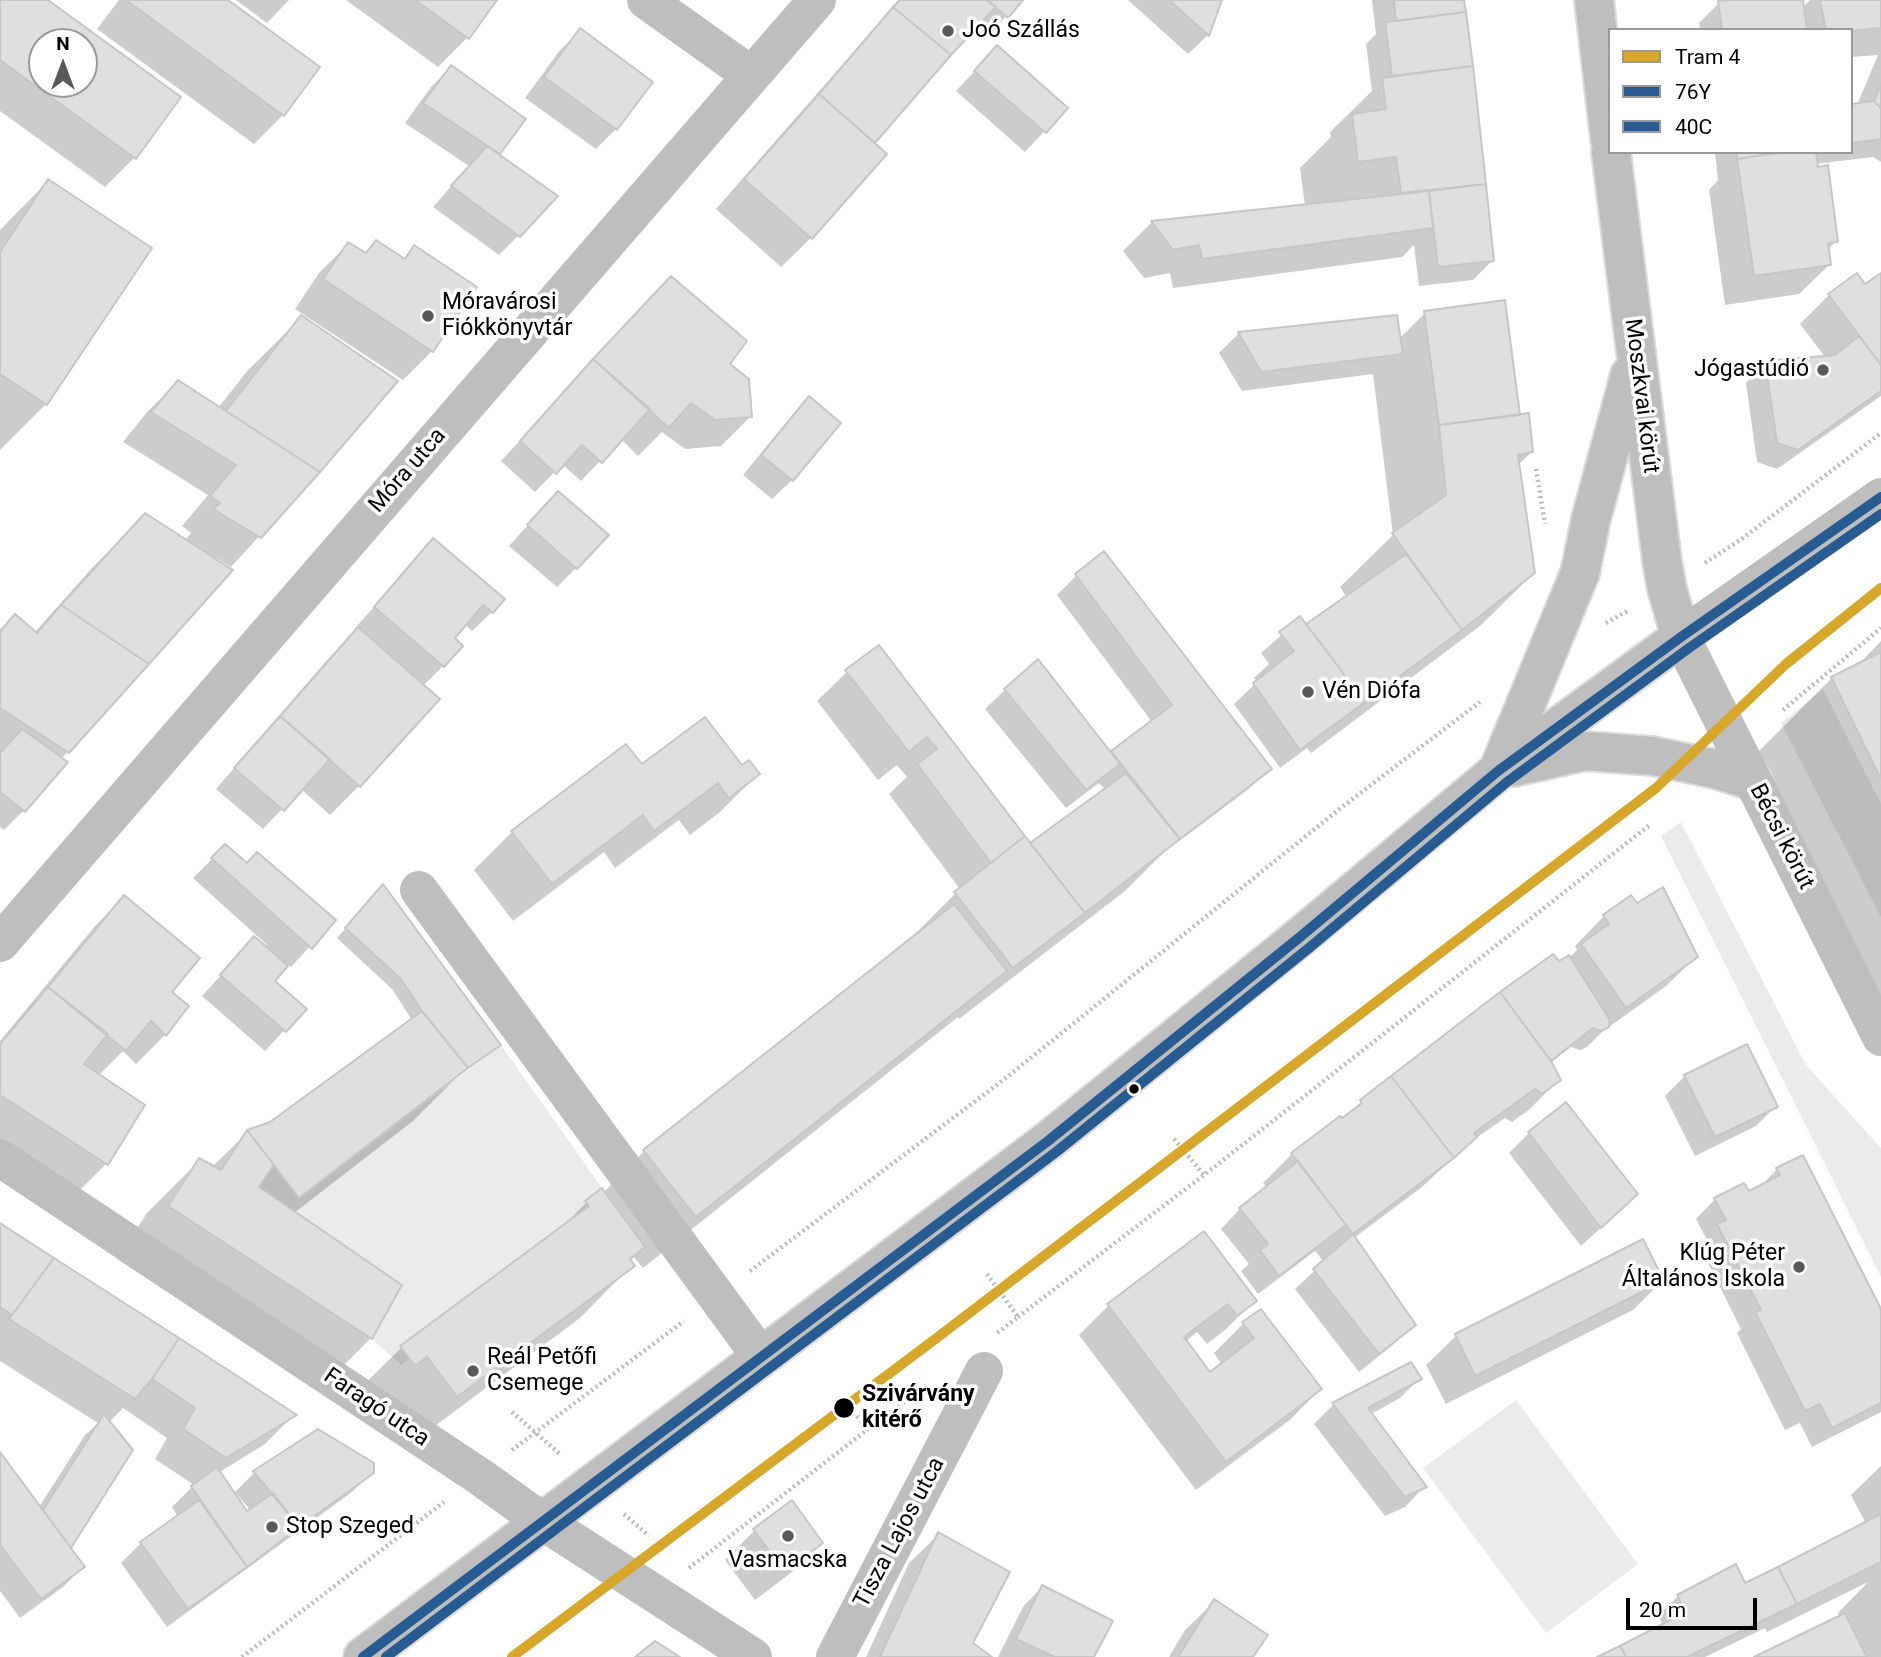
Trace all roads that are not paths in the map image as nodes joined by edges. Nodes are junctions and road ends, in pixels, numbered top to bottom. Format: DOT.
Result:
graph roads {
  1 [pos="646,0"];
  2 [pos="817,0"];
  3 [pos="1594,0"];
  4 [pos="751,75"];
  5 [pos="1608,122"];
  6 [pos="1611,154"];
  7 [pos="1635,356"];
  8 [pos="1881,497"];
  9 [pos="1681,637"];
  10 [pos="1498,771"];
  11 [pos="1753,781"];
  12 [pos="419,890"];
  13 [pos="0,943"];
  14 [pos="1881,1037"];
  15 [pos="0,1158"];
  16 [pos="761,1357"];
  17 [pos="984,1371"];
  18 [pos="542,1521"];
  19 [pos="362,1657"];
  20 [pos="753,1657"];
  21 [pos="835,1657"];
  1 -- 4 [label="street"];
  2 -- 4 [label="street, Móra utca"];
  3 -- 5 [label="street"];
  4 -- 13 [label="street, Móra utca"];
  6 -- 7 [label="street, Moszkvai körút"];
  7 -- 9 [label="street, Moszkvai körút"];
  7 -- 10 [label="street"];
  8 -- 9 [label="street"];
  9 -- 10 [label="street"];
  9 -- 11 [label="street, Bécsi körút"];
  10 -- 11 [label="street"];
  10 -- 16 [label="street"];
  11 -- 14 [label="street, Bécsi körút"];
  12 -- 16 [label="street"];
  15 -- 18 [label="street, Faragó utca"];
  16 -- 18 [label="street"];
  17 -- 21 [label="street, Tisza Lajos utca"];
  18 -- 19 [label="street"];
  18 -- 20 [label="street, Faragó utca"];
}
